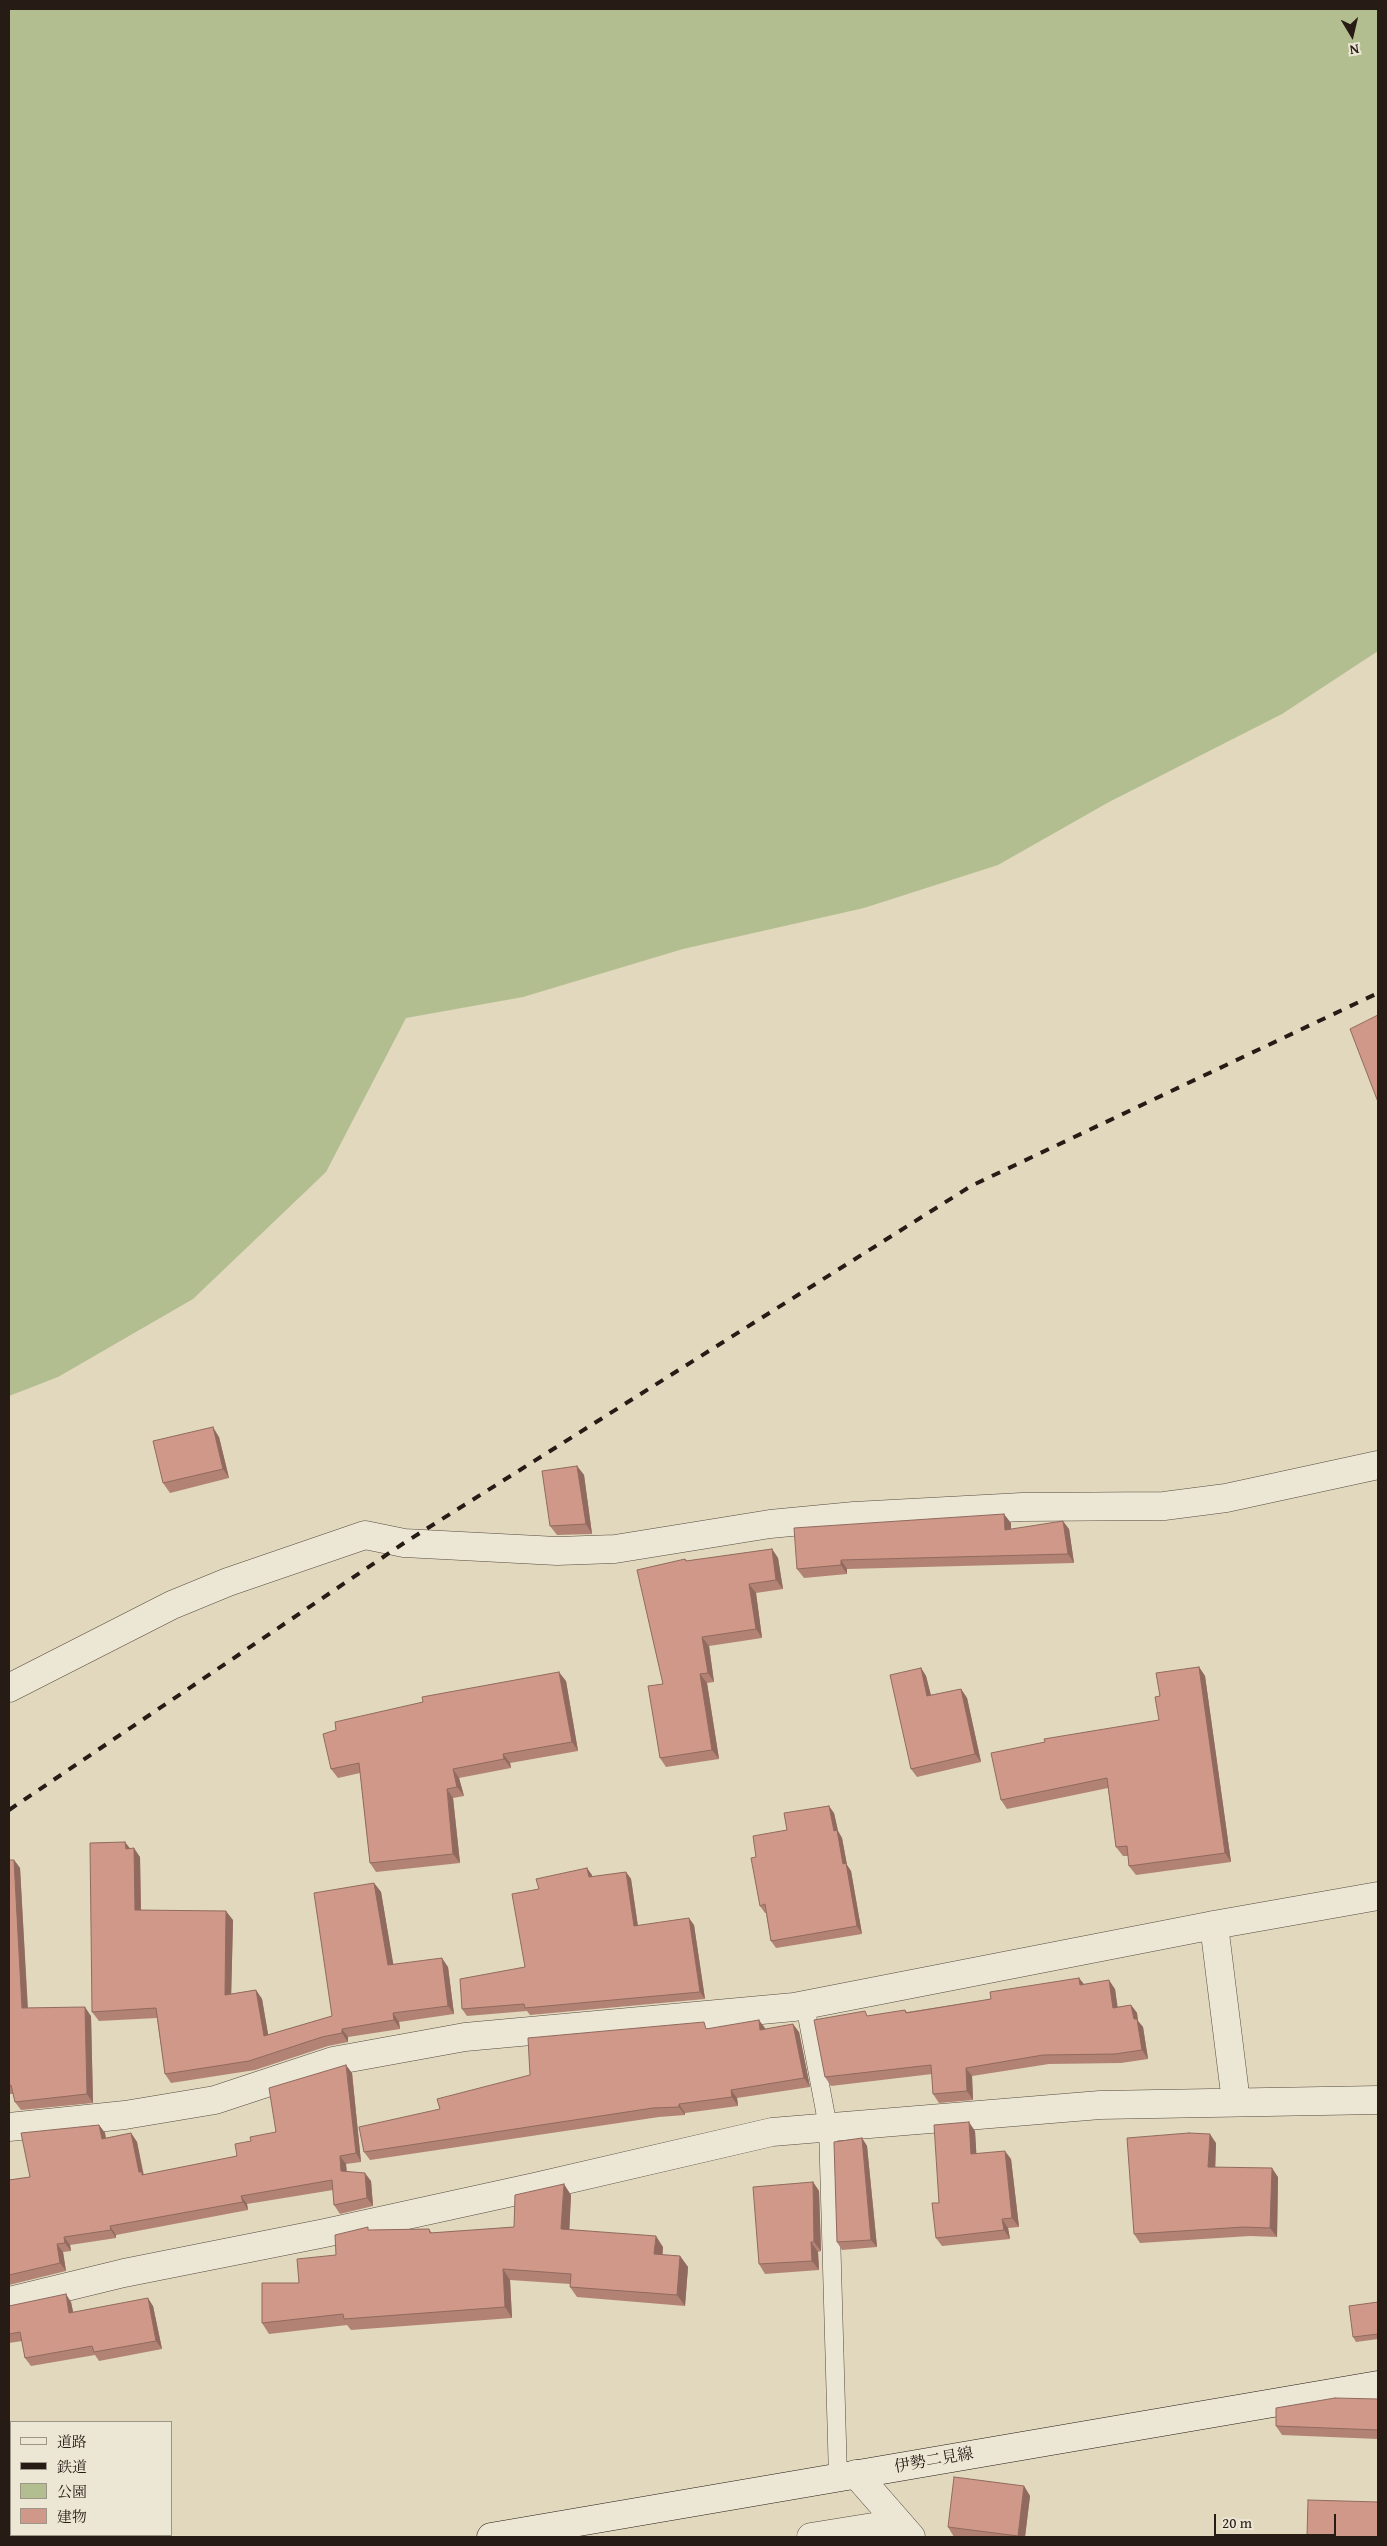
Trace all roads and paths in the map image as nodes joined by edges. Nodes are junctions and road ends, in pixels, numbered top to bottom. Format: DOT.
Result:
graph roads {
  1 [pos="1378,1464"];
  2 [pos="9,1688"];
  3 [pos="1378,1896"];
  4 [pos="1214,1925"];
  5 [pos="805,2005"];
  6 [pos="1378,2100"];
  7 [pos="1236,2102"];
  8 [pos="9,2127"];
  9 [pos="828,2127"];
  10 [pos="9,2301"];
  11 [pos="1378,2385"];
  12 [pos="847,2476"];
  13 [pos="904,2530"];
  14 [pos="491,2537"];
  15 [pos="812,2537"];
  1 -- 2 [label="street"];
  3 -- 4 [label="street"];
  4 -- 5 [label="street"];
  4 -- 7 [label="street"];
  5 -- 8 [label="street"];
  5 -- 9 [label="lane"];
  6 -- 7 [label="street"];
  7 -- 9 [label="street"];
  9 -- 10 [label="street"];
  9 -- 12 [label="lane"];
  11 -- 12 [label="street, 伊勢二見線"];
  12 -- 13 [label="street"];
  12 -- 14 [label="street, 伊勢二見線"];
  13 -- 15 [label="street"];
}
